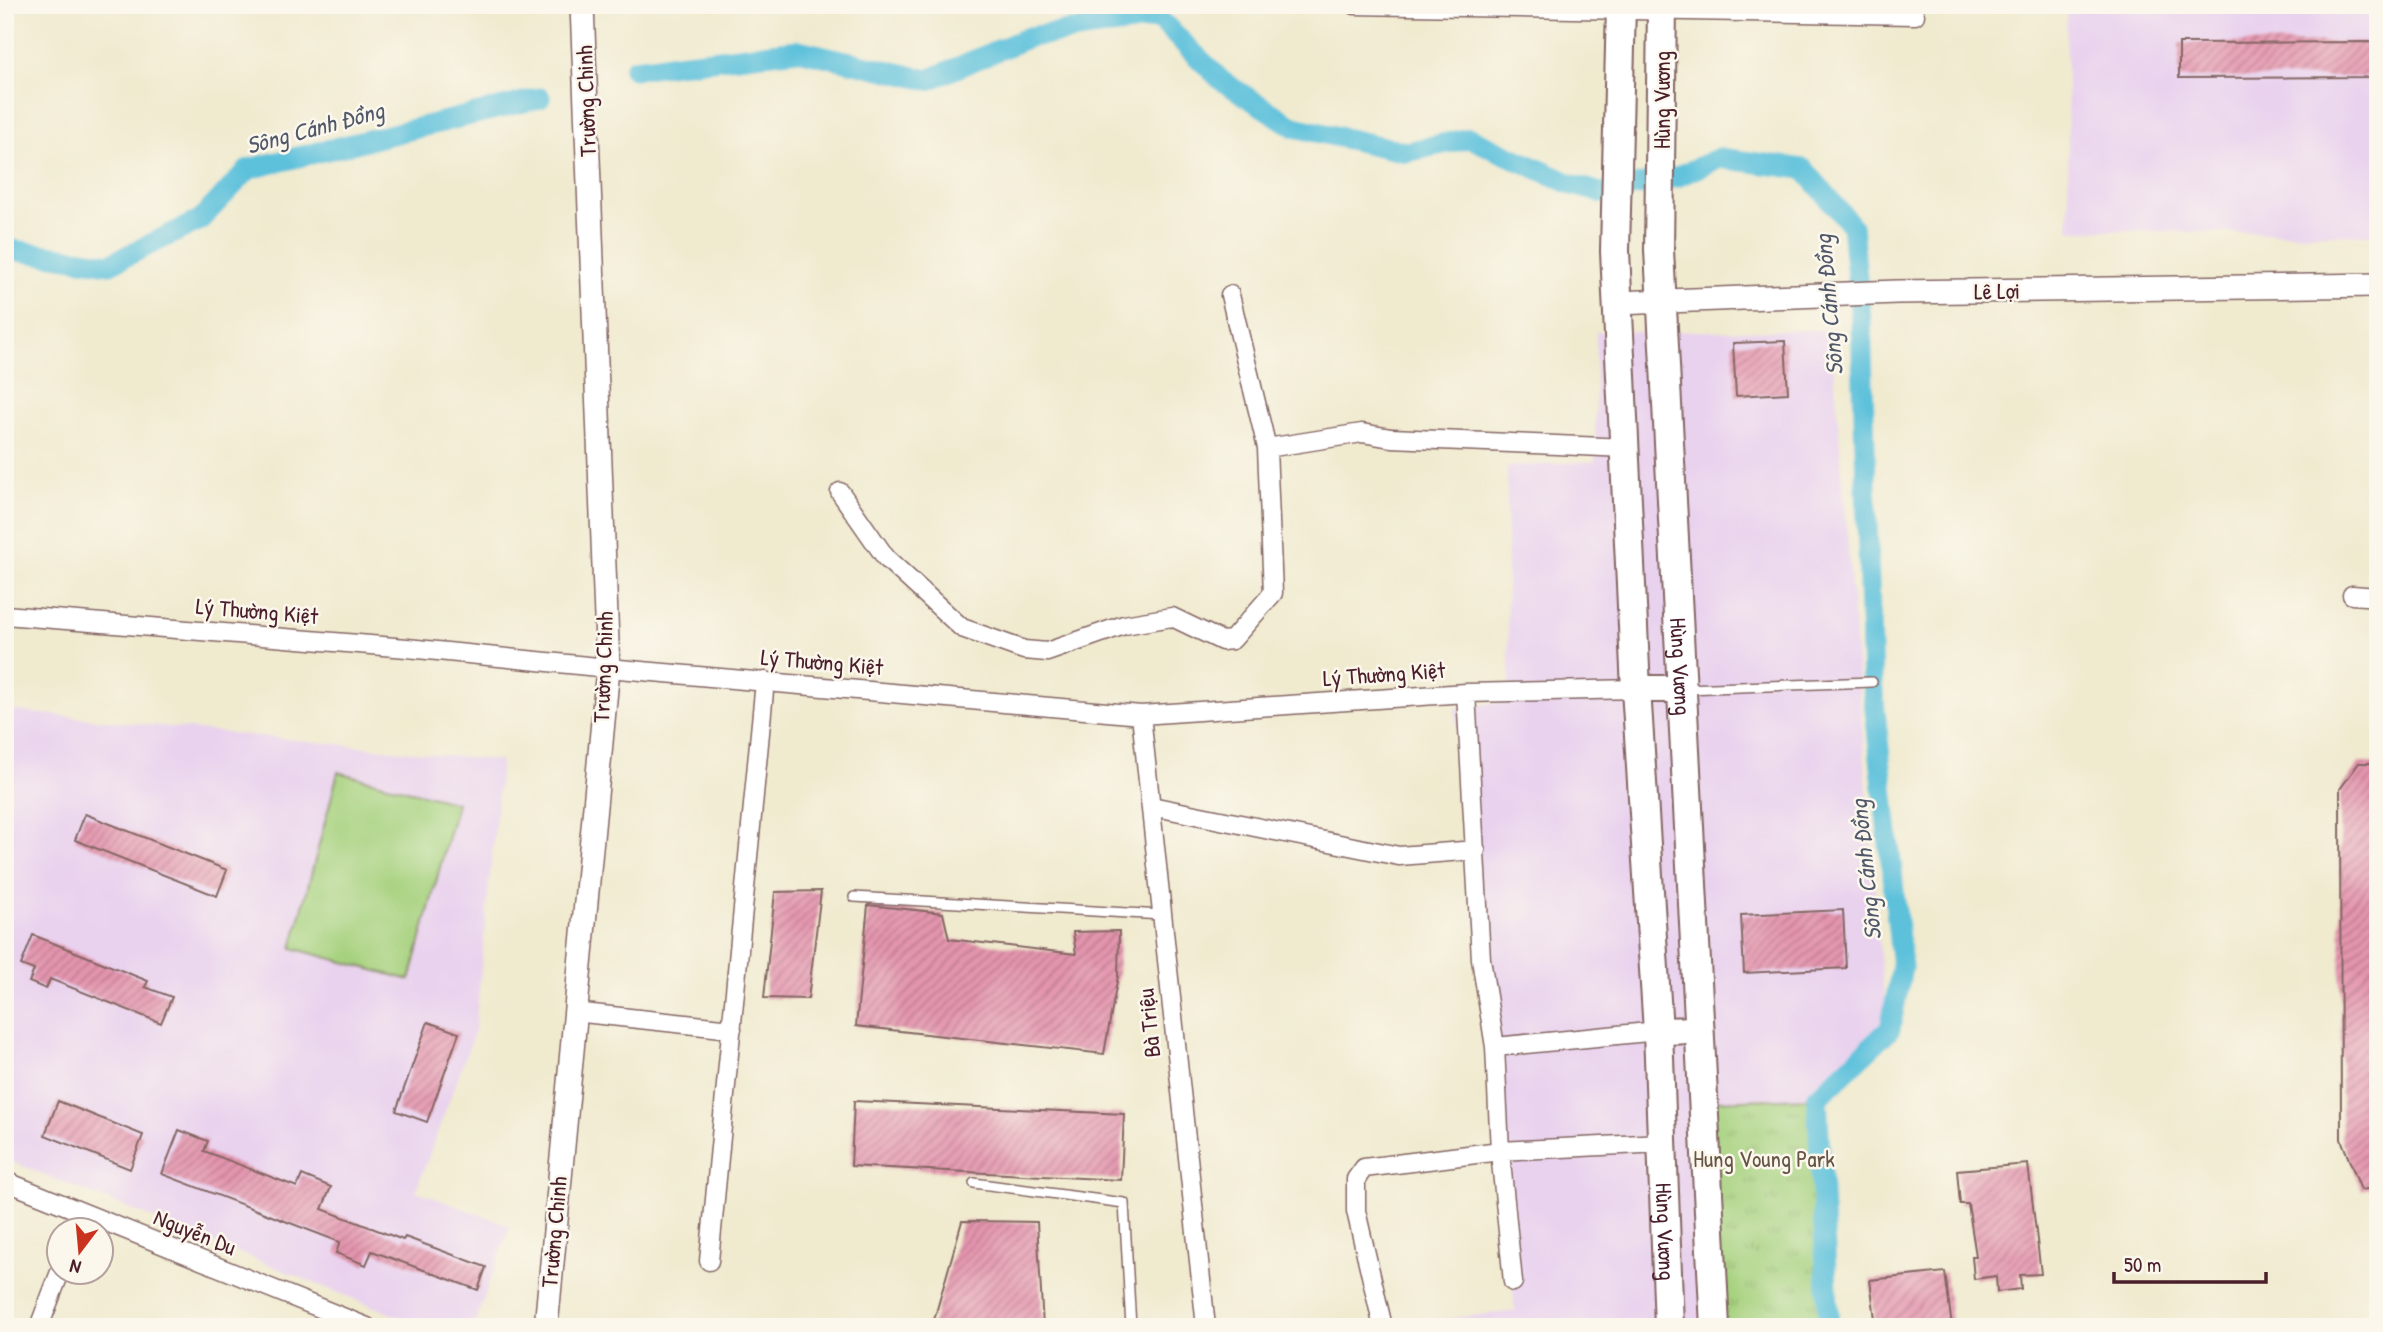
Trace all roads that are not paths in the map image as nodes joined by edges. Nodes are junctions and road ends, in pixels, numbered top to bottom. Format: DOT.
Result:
graph roads {
  1 [pos="582,5"];
  2 [pos="1355,5"];
  3 [pos="1621,8"];
  4 [pos="1662,8"];
  5 [pos="1818,9"];
  6 [pos="1915,15"];
  7 [pos="2378,285"];
  8 [pos="1230,295"];
  9 [pos="1662,302"];
  10 [pos="1617,303"];
  11 [pos="1268,448"];
  12 [pos="1626,448"];
  13 [pos="840,492"];
  14 [pos="2352,595"];
  15 [pos="2378,597"];
  16 [pos="5,615"];
  17 [pos="608,668"];
  18 [pos="765,681"];
  19 [pos="1872,682"];
  20 [pos="1636,689"];
  21 [pos="1680,689"];
  22 [pos="1466,693"];
  23 [pos="1141,715"];
  24 [pos="1151,806"];
  25 [pos="1476,850"];
  26 [pos="853,897"];
  27 [pos="1162,915"];
  28 [pos="574,1012"];
  29 [pos="732,1029"];
  30 [pos="1700,1030"];
  31 [pos="1658,1031"];
  32 [pos="1494,1047"];
  33 [pos="1662,1143"];
  34 [pos="1500,1151"];
  35 [pos="5,1181"];
  36 [pos="974,1183"];
  37 [pos="68,1216"];
  38 [pos="116,1235"];
  39 [pos="709,1261"];
  40 [pos="1513,1282"];
  41 [pos="55,1286"];
  42 [pos="39,1327"];
  43 [pos="367,1327"];
  44 [pos="546,1327"];
  45 [pos="1131,1327"];
  46 [pos="1206,1327"];
  47 [pos="1383,1327"];
  48 [pos="1670,1327"];
  49 [pos="1716,1327"];
  1 -- 17 [label="street, Trường Chinh"];
  2 -- 3 [label="street"];
  3 -- 4 [label="street"];
  3 -- 10 [label="main road, Hùng Vương"];
  4 -- 5 [label="street"];
  4 -- 9 [label="main road, Hùng Vương"];
  5 -- 6 [label="street"];
  7 -- 9 [label="street, Lê Lợi"];
  8 -- 11 [label="street"];
  9 -- 10 [label="street, Lê Lợi"];
  9 -- 21 [label="main road, Hùng Vương"];
  10 -- 12 [label="main road, Hùng Vương"];
  11 -- 12 [label="street"];
  11 -- 13 [label="street"];
  12 -- 20 [label="main road, Hùng Vương"];
  14 -- 15 [label="street"];
  16 -- 17 [label="street, Lý Thường Kiệt"];
  17 -- 18 [label="street, Lý Thường Kiệt"];
  17 -- 28 [label="street, Trường Chinh"];
  18 -- 23 [label="street, Lý Thường Kiệt"];
  18 -- 29 [label="street"];
  19 -- 21 [label="lane"];
  20 -- 21 [label="main road"];
  20 -- 22 [label="street, Lý Thường Kiệt"];
  20 -- 31 [label="main road, Hùng Vương"];
  21 -- 30 [label="main road, Hùng Vương"];
  22 -- 23 [label="street, Lý Thường Kiệt"];
  22 -- 25 [label="street"];
  23 -- 24 [label="street, Bà Triệu"];
  24 -- 25 [label="street"];
  24 -- 27 [label="street, Bà Triệu"];
  25 -- 32 [label="street"];
  26 -- 27 [label="lane"];
  27 -- 46 [label="street, Bà Triệu"];
  28 -- 29 [label="street"];
  28 -- 44 [label="street, Trường Chinh"];
  29 -- 39 [label="street"];
  30 -- 31 [label="main road"];
  30 -- 49 [label="main road, Hùng Vương"];
  31 -- 32 [label="street"];
  31 -- 33 [label="main road, Hùng Vương"];
  32 -- 34 [label="street"];
  33 -- 34 [label="street"];
  33 -- 48 [label="main road, Hùng Vương"];
  34 -- 40 [label="street"];
  34 -- 47 [label="street"];
  35 -- 37 [label="street, Nguyễn Du"];
  36 -- 45 [label="lane"];
  38 -- 43 [label="street, Nguyễn Du"];
  41 -- 42 [label="street"];
}
